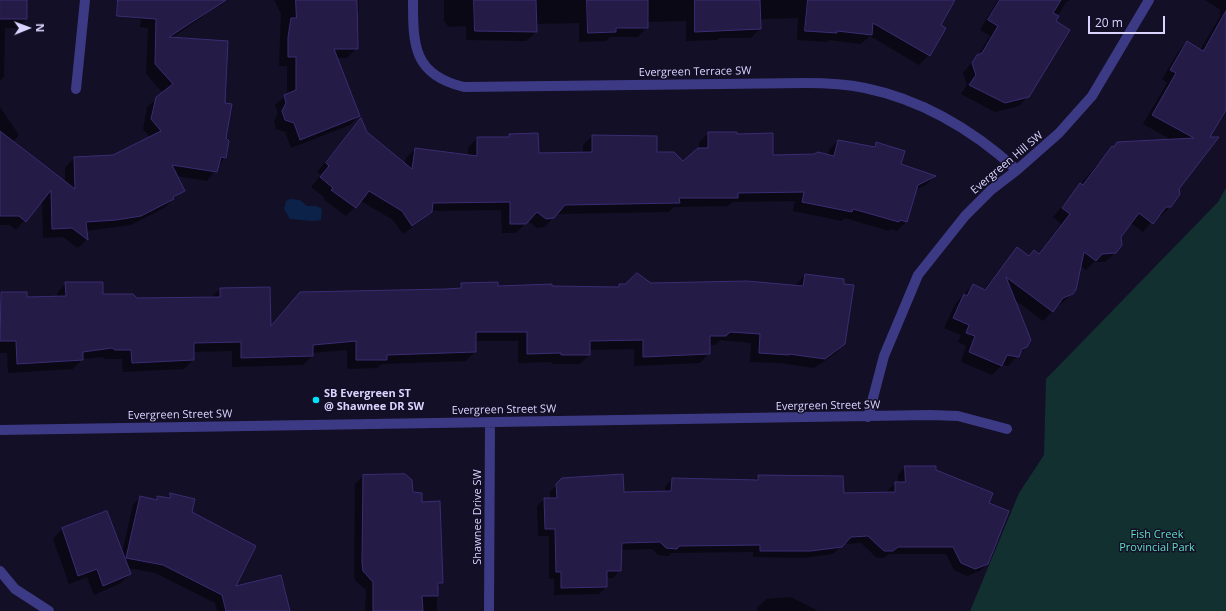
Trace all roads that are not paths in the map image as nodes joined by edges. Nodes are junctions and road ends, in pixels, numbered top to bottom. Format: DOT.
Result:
graph roads {
  1 [pos="85,0"];
  2 [pos="413,0"];
  3 [pos="1149,0"];
  4 [pos="76,89"];
  5 [pos="1017,170"];
  6 [pos="868,417"];
  7 [pos="490,422"];
  8 [pos="1007,429"];
  9 [pos="0,430"];
  10 [pos="0,571"];
  11 [pos="49,611"];
  12 [pos="489,611"];
  1 -- 4 [label="street"];
  2 -- 5 [label="street, Evergreen Terrace SW"];
  3 -- 5 [label="street, Evergreen Hill SW"];
  5 -- 6 [label="street, Evergreen Hill SW"];
  6 -- 7 [label="street, Evergreen Street SW"];
  6 -- 8 [label="street, Evergreen Street SW"];
  7 -- 9 [label="street, Evergreen Street SW"];
  7 -- 12 [label="street, Shawnee Drive SW"];
  10 -- 11 [label="street"];
}
